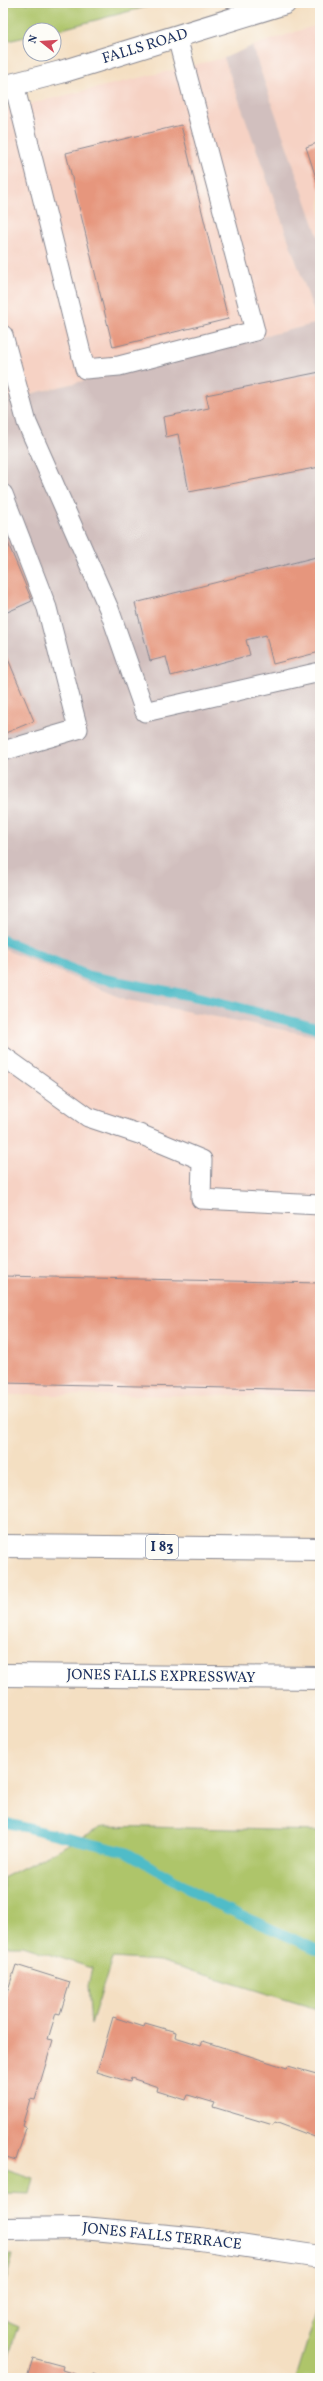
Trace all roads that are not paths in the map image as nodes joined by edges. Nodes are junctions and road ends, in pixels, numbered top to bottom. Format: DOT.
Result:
graph roads {
  1 [pos="285,3"];
  2 [pos="177,37"];
  3 [pos="8,86"];
  4 [pos="3,335"];
  5 [pos="3,494"];
  6 [pos="320,672"];
  7 [pos="3,751"];
  8 [pos="3,1056"];
  9 [pos="320,1205"];
  10 [pos="3,1546"];
  11 [pos="320,1549"];
  12 [pos="3,1675"];
  13 [pos="320,1678"];
  14 [pos="3,2228"];
  15 [pos="320,2256"];
  1 -- 2 [label="main road, FALLS ROAD"];
  2 -- 3 [label="main road, FALLS ROAD"];
  2 -- 3 [label="lane"];
  4 -- 6 [label="lane"];
  5 -- 7 [label="lane"];
  8 -- 9 [label="lane"];
  10 -- 11 [label="main road, I 83"];
  12 -- 13 [label="main road, JONES FALLS EXPRESSWAY"];
  14 -- 15 [label="main road, JONES FALLS TERRACE"];
}
